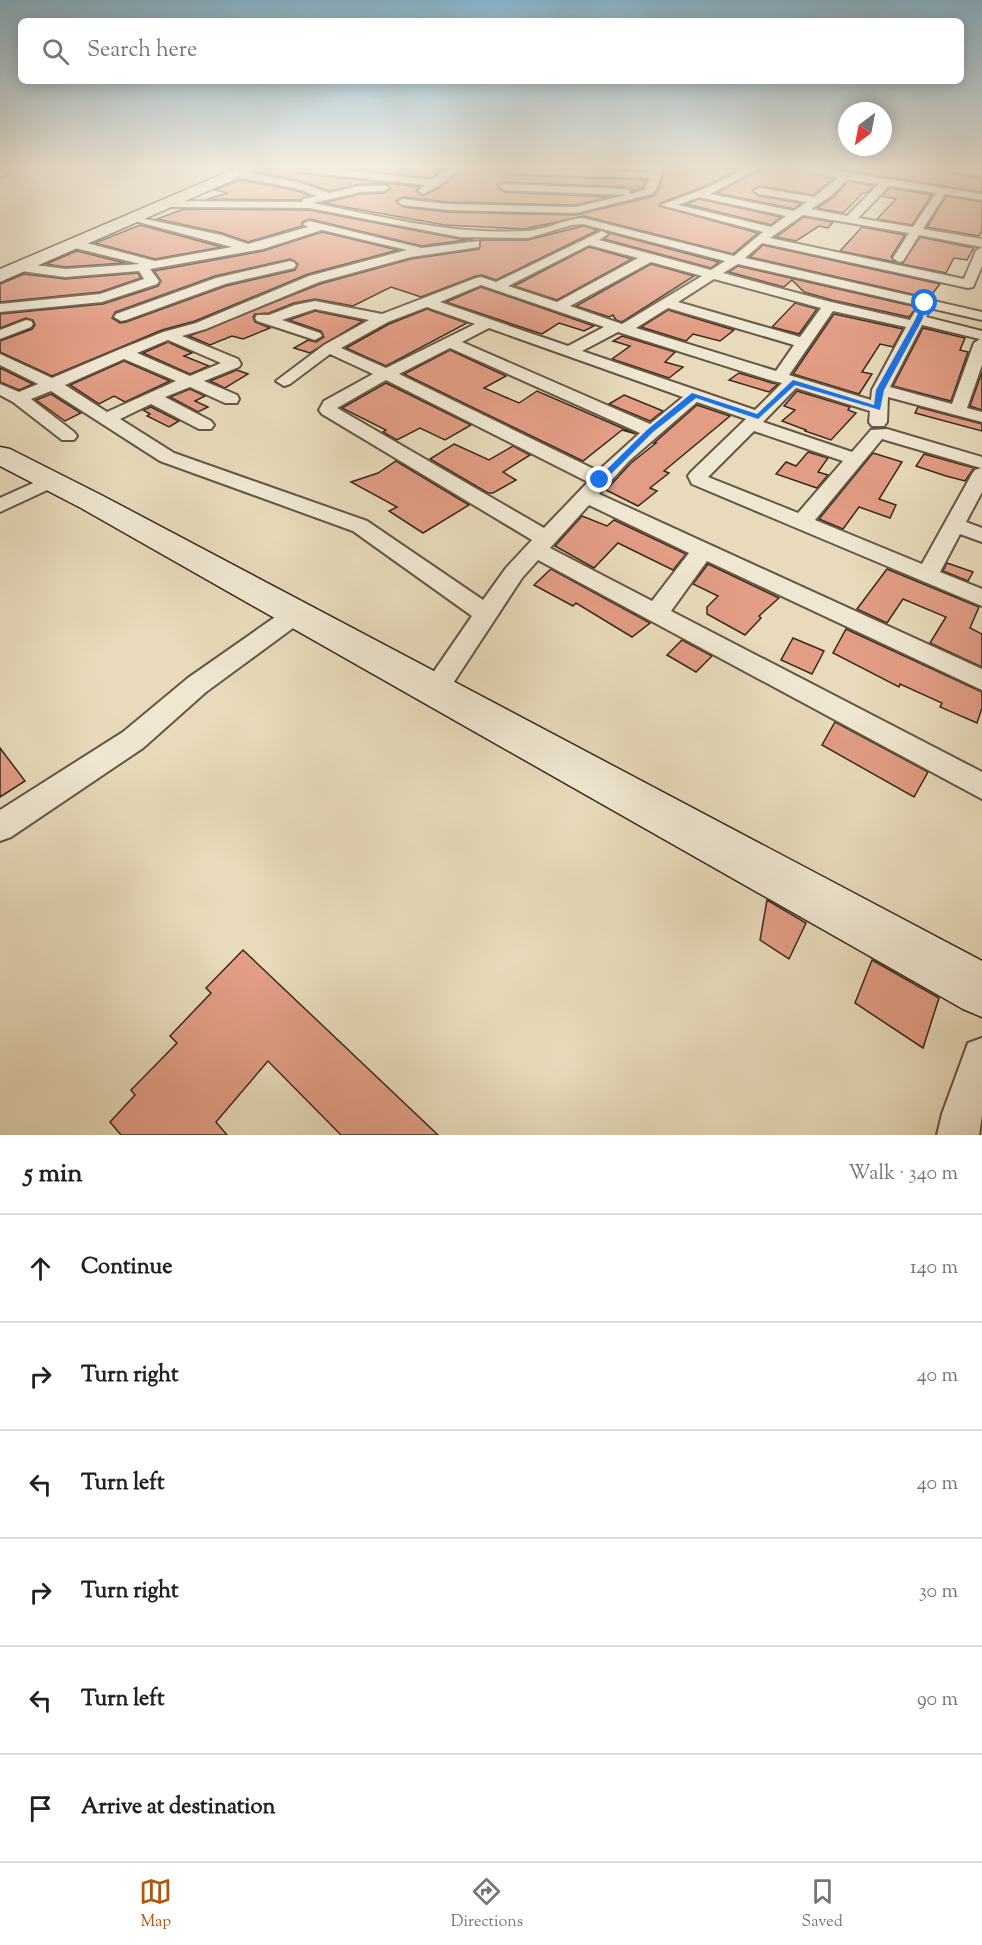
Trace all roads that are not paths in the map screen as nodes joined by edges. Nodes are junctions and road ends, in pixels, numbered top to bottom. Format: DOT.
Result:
graph roads {
  1 [pos="128,221"];
  2 [pos="147,221"];
  3 [pos="362,221"];
  4 [pos="387,221"];
  5 [pos="678,221"];
  6 [pos="731,221"];
  7 [pos="787,221"];
  8 [pos="854,221"];
  9 [pos="923,221"];
  10 [pos="300,222"];
  11 [pos="321,227"];
  12 [pos="614,228"];
  13 [pos="338,230"];
  14 [pos="438,230"];
  15 [pos="774,231"];
  16 [pos="916,232"];
  17 [pos="516,235"];
  18 [pos="647,236"];
  19 [pos="760,239"];
  20 [pos="588,241"];
  21 [pos="982,243"];
  22 [pos="75,244"];
  23 [pos="678,244"];
  24 [pos="251,247"];
  25 [pos="421,250"];
  26 [pos="863,251"];
  27 [pos="982,251"];
  28 [pos="653,258"];
  29 [pos="899,258"];
  30 [pos="736,260"];
  31 [pos="156,264"];
  32 [pos="290,265"];
  33 [pos="21,267"];
  34 [pos="142,267"];
  35 [pos="978,273"];
  36 [pos="712,274"];
  37 [pos="0,276"];
  38 [pos="314,279"];
  39 [pos="496,286"];
  40 [pos="124,291"];
  41 [pos="427,302"];
  42 [pos="667,303"];
  43 [pos="925,303"];
  44 [pos="158,306"];
  45 [pos="829,306"];
  46 [pos="558,307"];
  47 [pos="0,308"];
  48 [pos="239,310"];
  49 [pos="982,316"];
  50 [pos="121,317"];
  51 [pos="383,319"];
  52 [pos="270,320"];
  53 [pos="488,323"];
  54 [pos="917,323"];
  55 [pos="26,324"];
  56 [pos="204,326"];
  57 [pos="620,328"];
  58 [pos="168,334"];
  59 [pos="0,335"];
  60 [pos="982,335"];
  61 [pos="315,336"];
  62 [pos="450,342"];
  63 [pos="803,343"];
  64 [pos="982,343"];
  65 [pos="328,348"];
  66 [pos="569,351"];
  67 [pos="123,353"];
  68 [pos="0,359"];
  69 [pos="386,374"];
  70 [pos="786,380"];
  71 [pos="284,381"];
  72 [pos="191,383"];
  73 [pos="52,384"];
  74 [pos="0,389"];
  75 [pos="880,390"];
  76 [pos="695,395"];
  77 [pos="152,397"];
  78 [pos="19,398"];
  79 [pos="231,399"];
  80 [pos="878,408"];
  81 [pos="958,410"];
  82 [pos="982,417"];
  83 [pos="106,419"];
  84 [pos="755,420"];
  85 [pos="205,425"];
  86 [pos="651,431"];
  87 [pos="878,434"];
  88 [pos="68,436"];
  89 [pos="0,454"];
  90 [pos="855,459"];
  91 [pos="982,463"];
  92 [pos="982,474"];
  93 [pos="51,481"];
  94 [pos="593,488"];
  95 [pos="0,506"];
  96 [pos="801,523"];
  97 [pos="954,525"];
  98 [pos="982,535"];
  99 [pos="541,544"];
  100 [pos="703,550"];
  101 [pos="927,575"];
  102 [pos="982,598"];
  103 [pos="656,613"];
  104 [pos="296,614"];
  105 [pos="486,614"];
  106 [pos="982,680"];
  107 [pos="435,690"];
  108 [pos="982,786"];
  109 [pos="0,827"];
  110 [pos="982,990"];
  111 [pos="982,1057"];
  112 [pos="958,1135"];
  1 -- 22 [label="street"];
  2 -- 24 [label="street"];
  3 -- 13 [label="street"];
  4 -- 14 [label="street"];
  5 -- 18 [label="street"];
  6 -- 15 [label="street"];
  7 -- 15 [label="street"];
  8 -- 16 [label="street"];
  9 -- 16 [label="street"];
  10 -- 11 [label="street"];
  11 -- 13 [label="street"];
  11 -- 24 [label="street"];
  12 -- 17 [label="street"];
  12 -- 18 [label="street"];
  12 -- 20 [label="street"];
  13 -- 25 [label="street"];
  14 -- 17 [label="street"];
  14 -- 25 [label="street"];
  15 -- 19 [label="street"];
  16 -- 21 [label="street"];
  16 -- 29 [label="street"];
  17 -- 25 [label="street"];
  18 -- 23 [label="street"];
  19 -- 30 [label="street"];
  19 -- 35 [label="street"];
  20 -- 28 [label="street"];
  20 -- 39 [label="street"];
  22 -- 31 [label="street"];
  22 -- 33 [label="street"];
  23 -- 28 [label="street"];
  23 -- 30 [label="street"];
  24 -- 31 [label="street"];
  24 -- 32 [label="street"];
  25 -- 38 [label="street"];
  26 -- 29 [label="street"];
  27 -- 35 [label="street"];
  28 -- 36 [label="street"];
  28 -- 46 [label="street"];
  29 -- 35 [label="street"];
  30 -- 36 [label="street"];
  30 -- 43 [label="street"];
  31 -- 34 [label="street"];
  32 -- 38 [label="street"];
  32 -- 44 [label="street"];
  33 -- 34 [label="street"];
  33 -- 37 [label="street"];
  34 -- 40 [label="street"];
  36 -- 42 [label="street"];
  36 -- 45 [label="street"];
  38 -- 48 [label="street"];
  39 -- 41 [label="street"];
  39 -- 46 [label="street"];
  40 -- 44 [label="street"];
  40 -- 47 [label="street"];
  41 -- 51 [label="street"];
  41 -- 53 [label="street"];
  42 -- 57 [label="street"];
  42 -- 63 [label="street"];
  43 -- 49 [label="street"];
  43 -- 54 [label="street"];
  44 -- 50 [label="street"];
  44 -- 56 [label="street"];
  45 -- 54 [label="street"];
  45 -- 63 [label="street"];
  46 -- 57 [label="street"];
  48 -- 52 [label="street"];
  48 -- 56 [label="street"];
  51 -- 52 [label="street"];
  51 -- 65 [label="street"];
  52 -- 61 [label="street"];
  53 -- 62 [label="street"];
  53 -- 66 [label="street"];
  54 -- 60 [label="street"];
  54 -- 75 [label="street"];
  55 -- 59 [label="street"];
  56 -- 58 [label="street"];
  57 -- 66 [label="street"];
  57 -- 70 [label="street"];
  58 -- 67 [label="street"];
  58 -- 72 [label="street"];
  62 -- 69 [label="street"];
  62 -- 86 [label="street"];
  63 -- 70 [label="street"];
  64 -- 81 [label="street"];
  65 -- 69 [label="street"];
  65 -- 71 [label="street"];
  66 -- 76 [label="street"];
  67 -- 72 [label="street"];
  67 -- 73 [label="street"];
  68 -- 73 [label="street"];
  69 -- 94 [label="street"];
  69 -- 99 [label="street"];
  70 -- 80 [label="street"];
  70 -- 84 [label="street"];
  72 -- 77 [label="street"];
  72 -- 79 [label="street"];
  73 -- 78 [label="street"];
  73 -- 83 [label="street"];
  74 -- 78 [label="street"];
  75 -- 80 [label="street"];
  75 -- 81 [label="street"];
  76 -- 84 [label="street"];
  76 -- 86 [label="street"];
  77 -- 83 [label="street"];
  77 -- 85 [label="street"];
  78 -- 88 [label="street"];
  80 -- 87 [label="street"];
  81 -- 82 [label="street"];
  83 -- 105 [label="street"];
  84 -- 90 [label="street"];
  84 -- 96 [label="street"];
  86 -- 94 [label="street"];
  87 -- 90 [label="street"];
  87 -- 91 [label="street"];
  89 -- 93 [label="street"];
  90 -- 96 [label="street"];
  92 -- 97 [label="street"];
  93 -- 95 [label="street"];
  93 -- 104 [label="street"];
  94 -- 99 [label="street"];
  94 -- 100 [label="street"];
  96 -- 101 [label="street"];
  97 -- 98 [label="street"];
  97 -- 101 [label="street"];
  99 -- 103 [label="street"];
  99 -- 105 [label="street"];
  100 -- 103 [label="street"];
  100 -- 106 [label="street"];
  101 -- 102 [label="street"];
  103 -- 108 [label="street"];
  104 -- 107 [label="street"];
  104 -- 109 [label="street"];
  105 -- 107 [label="street"];
  107 -- 110 [label="street"];
  111 -- 112 [label="street"];
}
